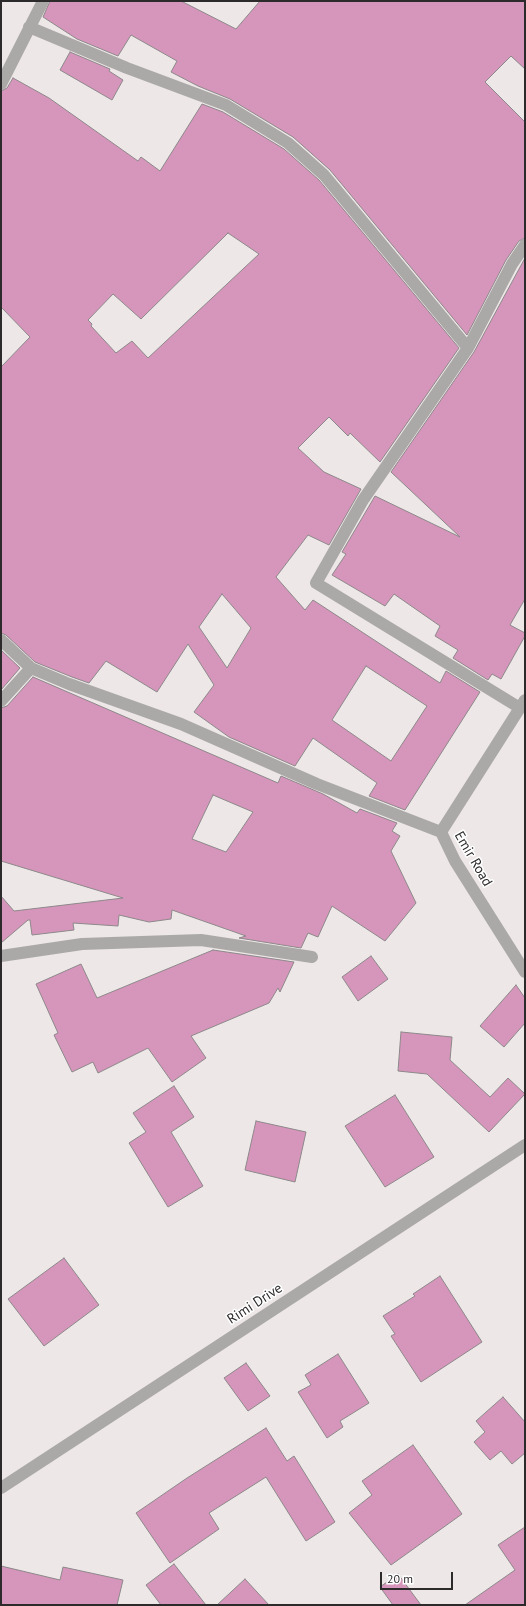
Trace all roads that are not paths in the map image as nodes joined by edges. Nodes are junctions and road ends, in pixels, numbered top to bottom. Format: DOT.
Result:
graph roads {
  1 [pos="43,1"];
  2 [pos="29,27"];
  3 [pos="1,84"];
  4 [pos="525,245"];
  5 [pos="468,348"];
  6 [pos="1,640"];
  7 [pos="31,668"];
  8 [pos="1,701"];
  9 [pos="523,704"];
  10 [pos="441,832"];
  11 [pos="1,956"];
  12 [pos="312,956"];
  13 [pos="525,972"];
  14 [pos="525,1145"];
  15 [pos="1,1488"];
  1 -- 2 [label="street"];
  2 -- 3 [label="street"];
  2 -- 5 [label="street"];
  4 -- 5 [label="street"];
  5 -- 9 [label="street"];
  6 -- 7 [label="street"];
  7 -- 8 [label="street"];
  7 -- 10 [label="street"];
  9 -- 10 [label="street, Emir Road"];
  10 -- 13 [label="street, Emir Road"];
  11 -- 12 [label="street"];
  14 -- 15 [label="street, Rimi Drive"];
}
